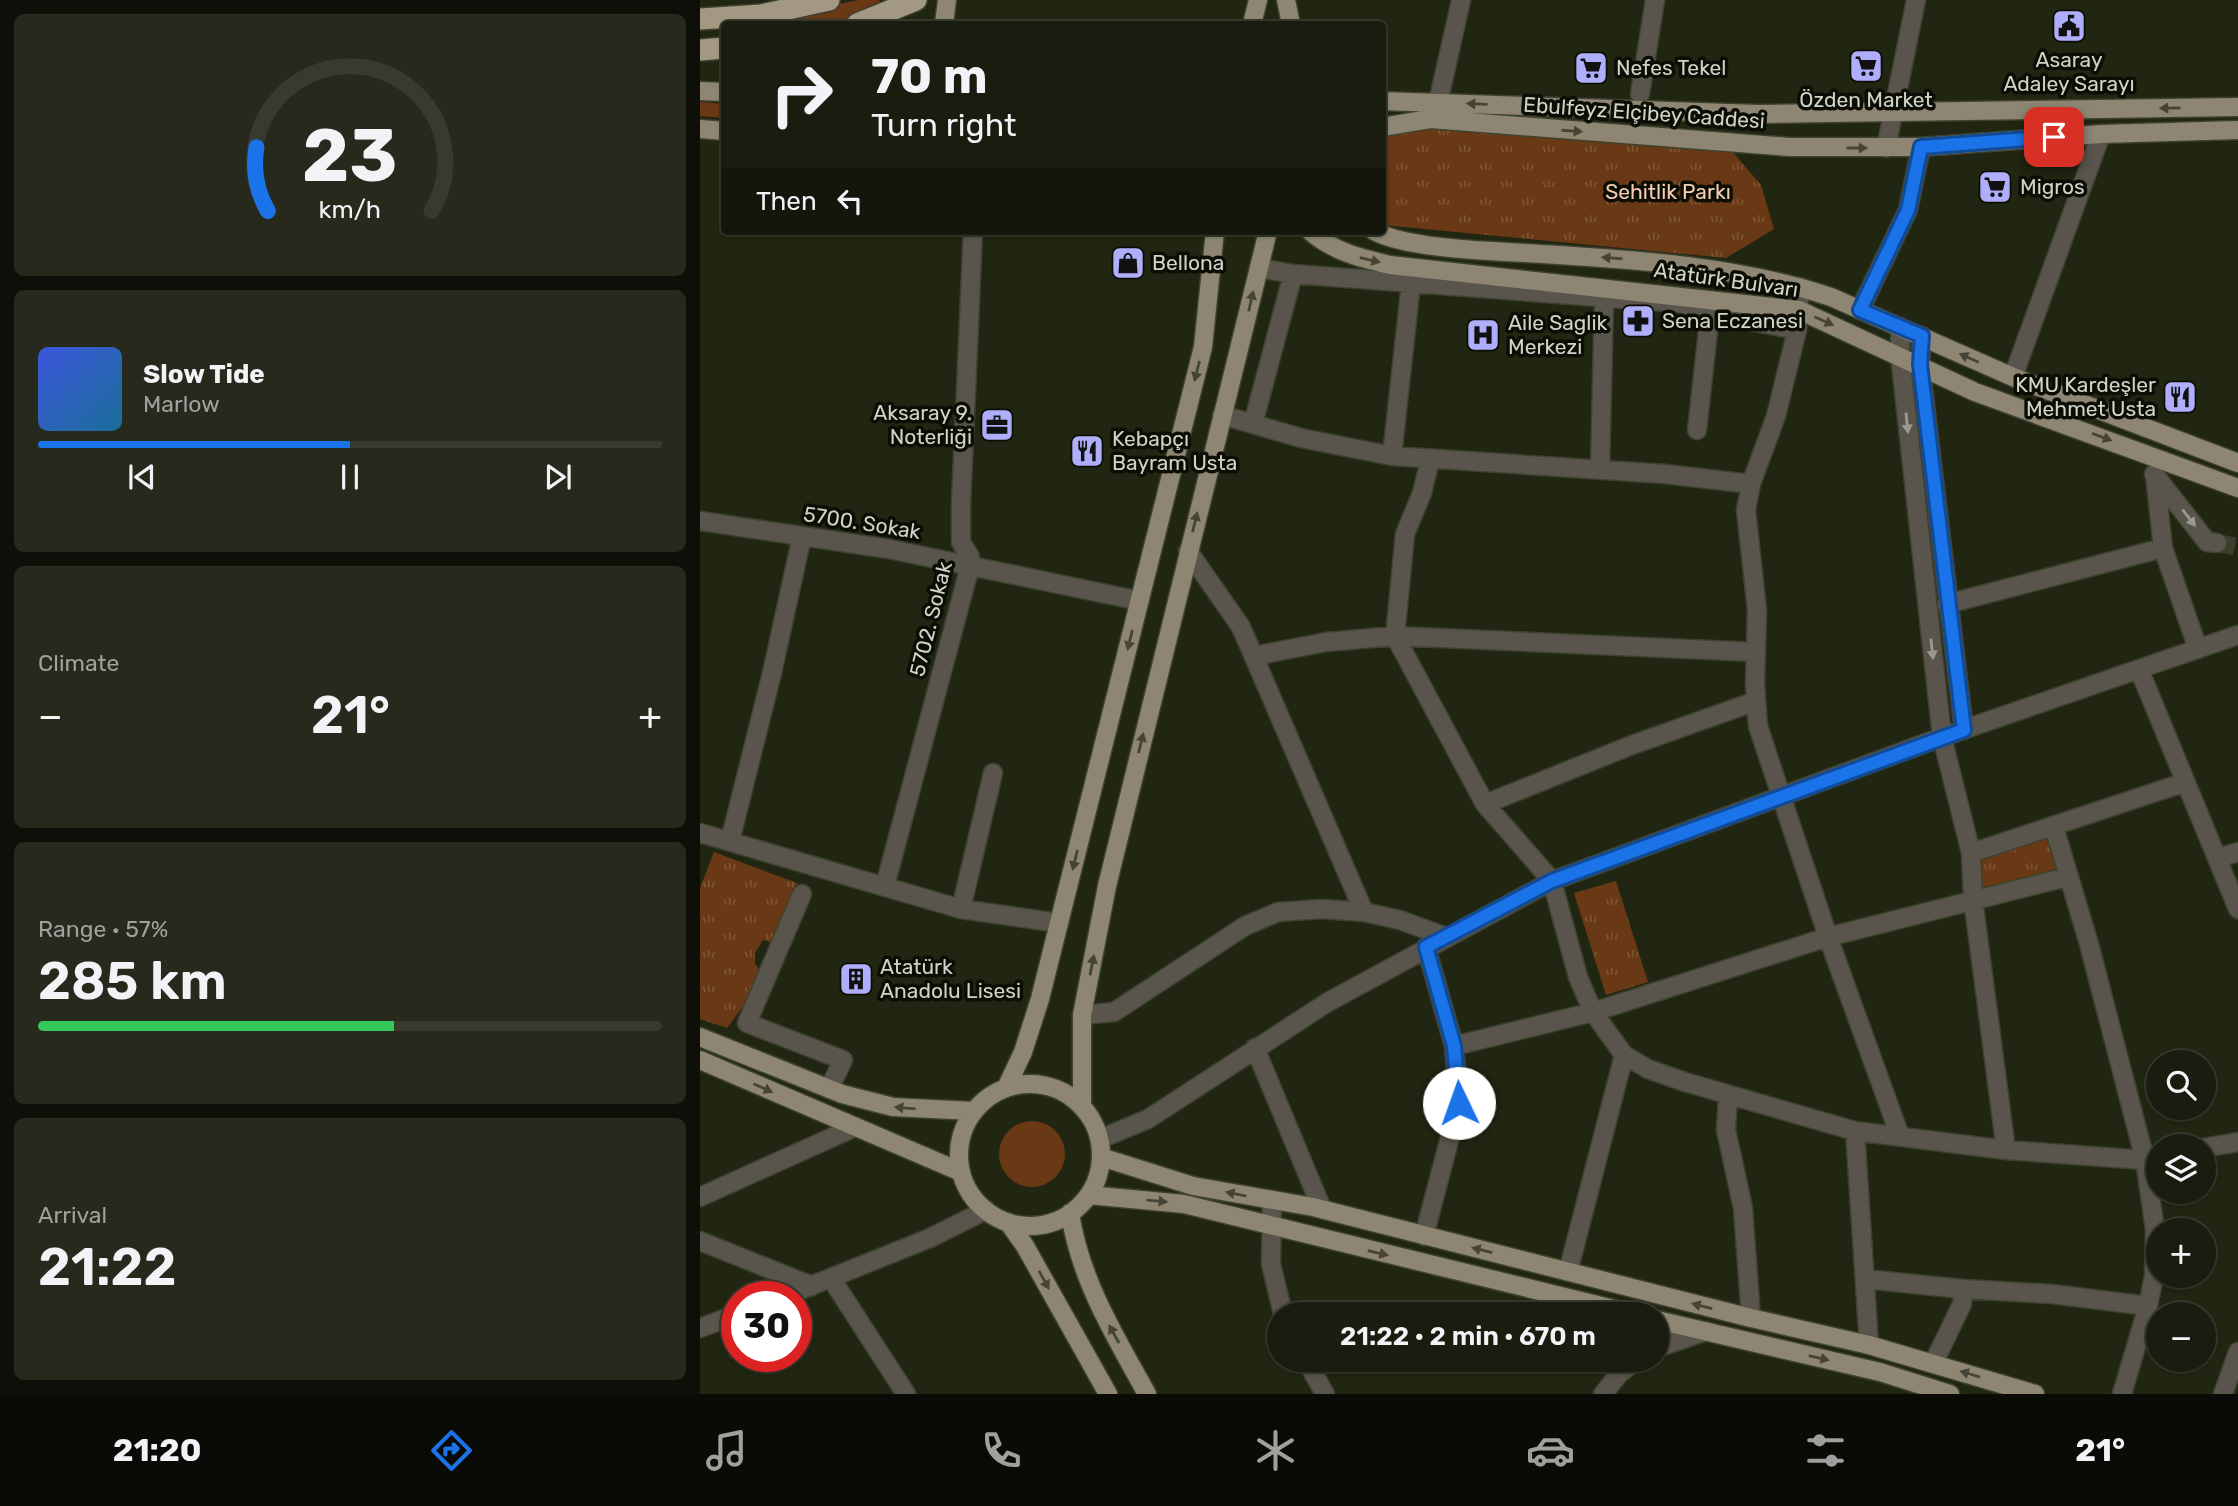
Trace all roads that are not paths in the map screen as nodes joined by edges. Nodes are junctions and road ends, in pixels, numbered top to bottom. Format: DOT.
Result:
graph roads {
  1 [pos="829,0"];
  2 [pos="916,0"];
  3 [pos="947,0"];
  4 [pos="1258,0"];
  5 [pos="1286,0"];
  6 [pos="1461,0"];
  7 [pos="1655,0"];
  8 [pos="1916,0"];
  9 [pos="808,3"];
  10 [pos="700,19"];
  11 [pos="864,21"];
  12 [pos="944,21"];
  13 [pos="1253,21"];
  14 [pos="1290,21"];
  15 [pos="721,48"];
  16 [pos="700,50"];
  17 [pos="700,91"];
  18 [pos="721,92"];
  19 [pos="1640,94"];
  20 [pos="1386,101"];
  21 [pos="1438,103"];
  22 [pos="2238,107"];
  23 [pos="1894,113"];
  24 [pos="1386,126"];
  25 [pos="700,129"];
  26 [pos="2238,130"];
  27 [pos="721,131"];
  28 [pos="2101,134"];
  29 [pos="1921,147"];
  30 [pos="1886,148"];
  31 [pos="1386,234"];
  32 [pos="973,235"];
  33 [pos="1215,235"];
  34 [pos="1267,235"];
  35 [pos="1314,235"];
  36 [pos="1259,268"];
  37 [pos="1293,274"];
  38 [pos="1411,283"];
  39 [pos="1800,287"];
  40 [pos="1604,299"];
  41 [pos="1799,310"];
  42 [pos="1860,310"];
  43 [pos="1710,313"];
  44 [pos="1900,327"];
  45 [pos="1797,330"];
  46 [pos="1922,336"];
  47 [pos="1900,355"];
  48 [pos="1920,364"];
  49 [pos="2013,377"];
  50 [pos="1222,415"];
  51 [pos="1253,424"];
  52 [pos="1696,429"];
  53 [pos="2135,449"];
  54 [pos="1392,456"];
  55 [pos="1430,460"];
  56 [pos="2238,462"];
  57 [pos="1600,470"];
  58 [pos="2155,475"];
  59 [pos="1751,484"];
  60 [pos="2238,488"];
  61 [pos="700,522"];
  62 [pos="802,536"];
  63 [pos="2217,543"];
  64 [pos="2163,548"];
  65 [pos="1188,551"];
  66 [pos="970,566"];
  67 [pos="1140,601"];
  68 [pos="1947,604"];
  69 [pos="2238,635"];
  70 [pos="1395,636"];
  71 [pos="2198,649"];
  72 [pos="1755,652"];
  73 [pos="1254,656"];
  74 [pos="2139,669"];
  75 [pos="1756,702"];
  76 [pos="1964,730"];
  77 [pos="1942,737"];
  78 [pos="993,773"];
  79 [pos="2183,783"];
  80 [pos="1781,797"];
  81 [pos="1485,804"];
  82 [pos="2054,827"];
  83 [pos="700,832"];
  84 [pos="730,841"];
  85 [pos="2238,852"];
  86 [pos="1971,853"];
  87 [pos="2217,858"];
  88 [pos="2067,877"];
  89 [pos="1552,881"];
  90 [pos="885,886"];
  91 [pos="802,894"];
  92 [pos="1973,899"];
  93 [pos="961,909"];
  94 [pos="2238,909"];
  95 [pos="1364,912"];
  96 [pos="1059,923"];
  97 [pos="1446,936"];
  98 [pos="1828,937"];
  99 [pos="1426,947"];
  100 [pos="1593,1012"];
  101 [pos="1083,1015"];
  102 [pos="700,1037"];
  103 [pos="1454,1046"];
  104 [pos="1255,1048"];
  105 [pos="1624,1055"];
  106 [pos="703,1064"];
  107 [pos="1006,1088"];
  108 [pos="829,1089"];
  109 [pos="1728,1095"];
  110 [pos="1082,1106"];
  111 [pos="974,1111"];
  112 [pos="855,1127"];
  113 [pos="1855,1131"];
  114 [pos="1900,1136"];
  115 [pos="2146,1141"];
  116 [pos="2238,1142"];
  117 [pos="2216,1146"];
  118 [pos="1101,1148"];
  119 [pos="2006,1150"];
  120 [pos="2146,1158"];
  121 [pos="961,1172"];
  122 [pos="1089,1195"];
  123 [pos="700,1197"];
  124 [pos="1272,1202"];
  125 [pos="2154,1204"];
  126 [pos="1322,1209"];
  127 [pos="986,1210"];
  128 [pos="1070,1213"];
  129 [pos="1008,1222"];
  130 [pos="1270,1225"];
  131 [pos="1424,1236"];
  132 [pos="700,1241"];
  133 [pos="1568,1272"];
  134 [pos="831,1278"];
  135 [pos="1865,1279"];
  136 [pos="799,1281"];
  137 [pos="812,1286"];
  138 [pos="1963,1289"];
  139 [pos="1280,1302"];
  140 [pos="1585,1302"];
  141 [pos="2149,1302"];
  142 [pos="2146,1306"];
  143 [pos="2146,1313"];
  144 [pos="1751,1318"];
  145 [pos="721,1320"];
  146 [pos="1669,1323"];
  147 [pos="1789,1327"];
  148 [pos="700,1328"];
  149 [pos="1706,1331"];
  150 [pos="1669,1344"];
  151 [pos="1869,1345"];
  152 [pos="1784,1350"];
  153 [pos="2238,1352"];
  154 [pos="1934,1362"];
  155 [pos="1313,1372"];
  156 [pos="1622,1372"];
  157 [pos="903,1393"];
  158 [pos="1108,1394"];
  159 [pos="1147,1394"];
  160 [pos="1325,1394"];
  161 [pos="1603,1394"];
  162 [pos="1951,1394"];
  163 [pos="2035,1394"];
  164 [pos="2122,1394"];
  165 [pos="2223,1394"];
  1 -- 9 [label="highway"];
  2 -- 11 [label="highway"];
  3 -- 12 [label="main road"];
  4 -- 13 [label="main road"];
  5 -- 14 [label="main road"];
  6 -- 21 [label="street"];
  7 -- 19 [label="street"];
  8 -- 23 [label="street"];
  9 -- 10 [label="highway"];
  15 -- 16 [label="highway"];
  17 -- 18 [label="main road"];
  20 -- 21 [label="main road, Ebulfeyz Elçibey Caddesi"];
  23 -- 21 [label="main road, Ebulfeyz Elçibey Caddesi, one-way"];
  22 -- 23 [label="main road, Ebulfeyz Elçibey Caddesi, one-way"];
  23 -- 30 [label="street"];
  24 -- 30 [label="main road, Ebulfeyz Elçibey Caddesi, one-way"];
  25 -- 27 [label="main road"];
  26 -- 28 [label="main road, Ebulfeyz Elçibey Caddesi"];
  28 -- 29 [label="main road, Ebulfeyz Elçibey Caddesi"];
  28 -- 49 [label="street"];
  29 -- 30 [label="main road, Ebulfeyz Elçibey Caddesi"];
  29 -- 42 [label="street"];
  39 -- 31 [label="main road, Atatürk Bulvarı, one-way"];
  32 -- 66 [label="street, 5702. Sokak"];
  33 -- 67 [label="main road, one-way"];
  34 -- 36 [label="main road"];
  35 -- 41 [label="main road, Atatürk Bulvarı, one-way"];
  36 -- 37 [label="street"];
  50 -- 36 [label="main road, one-way"];
  37 -- 38 [label="street"];
  37 -- 51 [label="street"];
  38 -- 40 [label="street"];
  38 -- 54 [label="street"];
  39 -- 41 [label="street"];
  39 -- 42 [label="main road, Atatürk Bulvarı"];
  40 -- 43 [label="street"];
  40 -- 57 [label="street"];
  41 -- 45 [label="street"];
  41 -- 47 [label="main road, Atatürk Bulvarı, one-way"];
  42 -- 44 [label="main road, Atatürk Bulvarı"];
  43 -- 45 [label="street"];
  43 -- 52 [label="street"];
  44 -- 46 [label="main road, Atatürk Bulvarı"];
  44 -- 47 [label="street"];
  45 -- 59 [label="street"];
  46 -- 48 [label="street"];
  49 -- 46 [label="main road, Atatürk Bulvarı, one-way"];
  47 -- 48 [label="main road, Atatürk Bulvarı"];
  47 -- 77 [label="street, one-way"];
  48 -- 53 [label="main road, Atatürk Bulvarı, one-way"];
  48 -- 68 [label="street"];
  49 -- 56 [label="main road, Atatürk Bulvarı"];
  50 -- 51 [label="street"];
  65 -- 50 [label="main road, one-way"];
  51 -- 54 [label="street"];
  53 -- 58 [label="street"];
  53 -- 60 [label="main road, Atatürk Bulvarı"];
  54 -- 55 [label="street"];
  55 -- 57 [label="street"];
  55 -- 70 [label="street"];
  57 -- 59 [label="street"];
  58 -- 63 [label="street, one-way"];
  58 -- 64 [label="street"];
  59 -- 72 [label="street"];
  61 -- 62 [label="street, 5700. Sokak"];
  62 -- 66 [label="street, 5700. Sokak"];
  62 -- 84 [label="street"];
  64 -- 68 [label="street"];
  64 -- 71 [label="street"];
  65 -- 73 [label="street"];
  101 -- 65 [label="main road, one-way"];
  66 -- 67 [label="street, 5700. Sokak"];
  66 -- 90 [label="street, 5702. Sokak"];
  67 -- 96 [label="main road, one-way"];
  68 -- 76 [label="street"];
  69 -- 71 [label="street"];
  70 -- 72 [label="street"];
  70 -- 73 [label="street"];
  70 -- 81 [label="street"];
  71 -- 74 [label="street"];
  72 -- 75 [label="street"];
  73 -- 95 [label="street"];
  74 -- 76 [label="street"];
  74 -- 79 [label="street"];
  75 -- 80 [label="street"];
  75 -- 81 [label="street"];
  76 -- 77 [label="street"];
  77 -- 80 [label="street"];
  77 -- 86 [label="street"];
  78 -- 93 [label="street"];
  79 -- 82 [label="street"];
  79 -- 87 [label="street"];
  80 -- 89 [label="street"];
  80 -- 98 [label="street"];
  81 -- 89 [label="street"];
  82 -- 86 [label="street"];
  82 -- 88 [label="street"];
  83 -- 84 [label="street"];
  84 -- 90 [label="street"];
  85 -- 87 [label="street"];
  86 -- 92 [label="street"];
  87 -- 94 [label="street"];
  88 -- 92 [label="street"];
  88 -- 115 [label="street"];
  89 -- 97 [label="street"];
  89 -- 100 [label="street"];
  90 -- 93 [label="street"];
  91 -- 108 [label="street"];
  92 -- 98 [label="street"];
  92 -- 119 [label="street"];
  93 -- 96 [label="street"];
  95 -- 97 [label="street"];
  95 -- 101 [label="street"];
  96 -- 107 [label="main road"];
  97 -- 99 [label="street"];
  98 -- 100 [label="street"];
  98 -- 114 [label="street"];
  99 -- 103 [label="street"];
  99 -- 104 [label="street"];
  100 -- 103 [label="street"];
  100 -- 105 [label="street"];
  101 -- 110 [label="main road"];
  102 -- 108 [label="main road"];
  103 -- 131 [label="street"];
  104 -- 118 [label="street"];
  104 -- 126 [label="street"];
  105 -- 109 [label="street"];
  105 -- 133 [label="street"];
  106 -- 112 [label="main road, one-way"];
  107 -- 110 [label="main road"];
  107 -- 111 [label="main road"];
  111 -- 108 [label="main road, one-way"];
  109 -- 113 [label="street"];
  109 -- 144 [label="street"];
  110 -- 118 [label="main road"];
  111 -- 121 [label="main road"];
  112 -- 121 [label="main road"];
  112 -- 123 [label="street"];
  113 -- 114 [label="street"];
  113 -- 135 [label="street"];
  114 -- 119 [label="street"];
  116 -- 117 [label="street"];
  118 -- 122 [label="main road"];
  124 -- 118 [label="main road, one-way"];
  119 -- 120 [label="street"];
  121 -- 127 [label="main road"];
  122 -- 128 [label="main road"];
  122 -- 130 [label="main road, one-way"];
  124 -- 126 [label="main road"];
  124 -- 130 [label="street"];
  125 -- 141 [label="street"];
  126 -- 131 [label="main road"];
  127 -- 129 [label="main road"];
  127 -- 134 [label="street"];
  128 -- 129 [label="main road"];
  159 -- 128 [label="main road, one-way"];
  129 -- 158 [label="main road, one-way"];
  130 -- 139 [label="street"];
  130 -- 140 [label="main road, one-way"];
  133 -- 131 [label="main road, one-way"];
  132 -- 136 [label="street"];
  144 -- 133 [label="main road, one-way"];
  134 -- 137 [label="street"];
  134 -- 157 [label="street"];
  135 -- 138 [label="street"];
  135 -- 151 [label="street"];
  138 -- 142 [label="street"];
  138 -- 154 [label="street"];
  143 -- 164 [label="street"];
  144 -- 147 [label="main road"];
  145 -- 148 [label="street"];
  146 -- 149 [label="main road"];
  147 -- 151 [label="main road"];
  147 -- 152 [label="street"];
  149 -- 150 [label="street"];
  149 -- 152 [label="main road"];
  151 -- 154 [label="main road"];
  152 -- 162 [label="main road, one-way"];
  153 -- 165 [label="street"];
  163 -- 154 [label="main road, one-way"];
  155 -- 160 [label="street"];
  156 -- 161 [label="street"];
}
